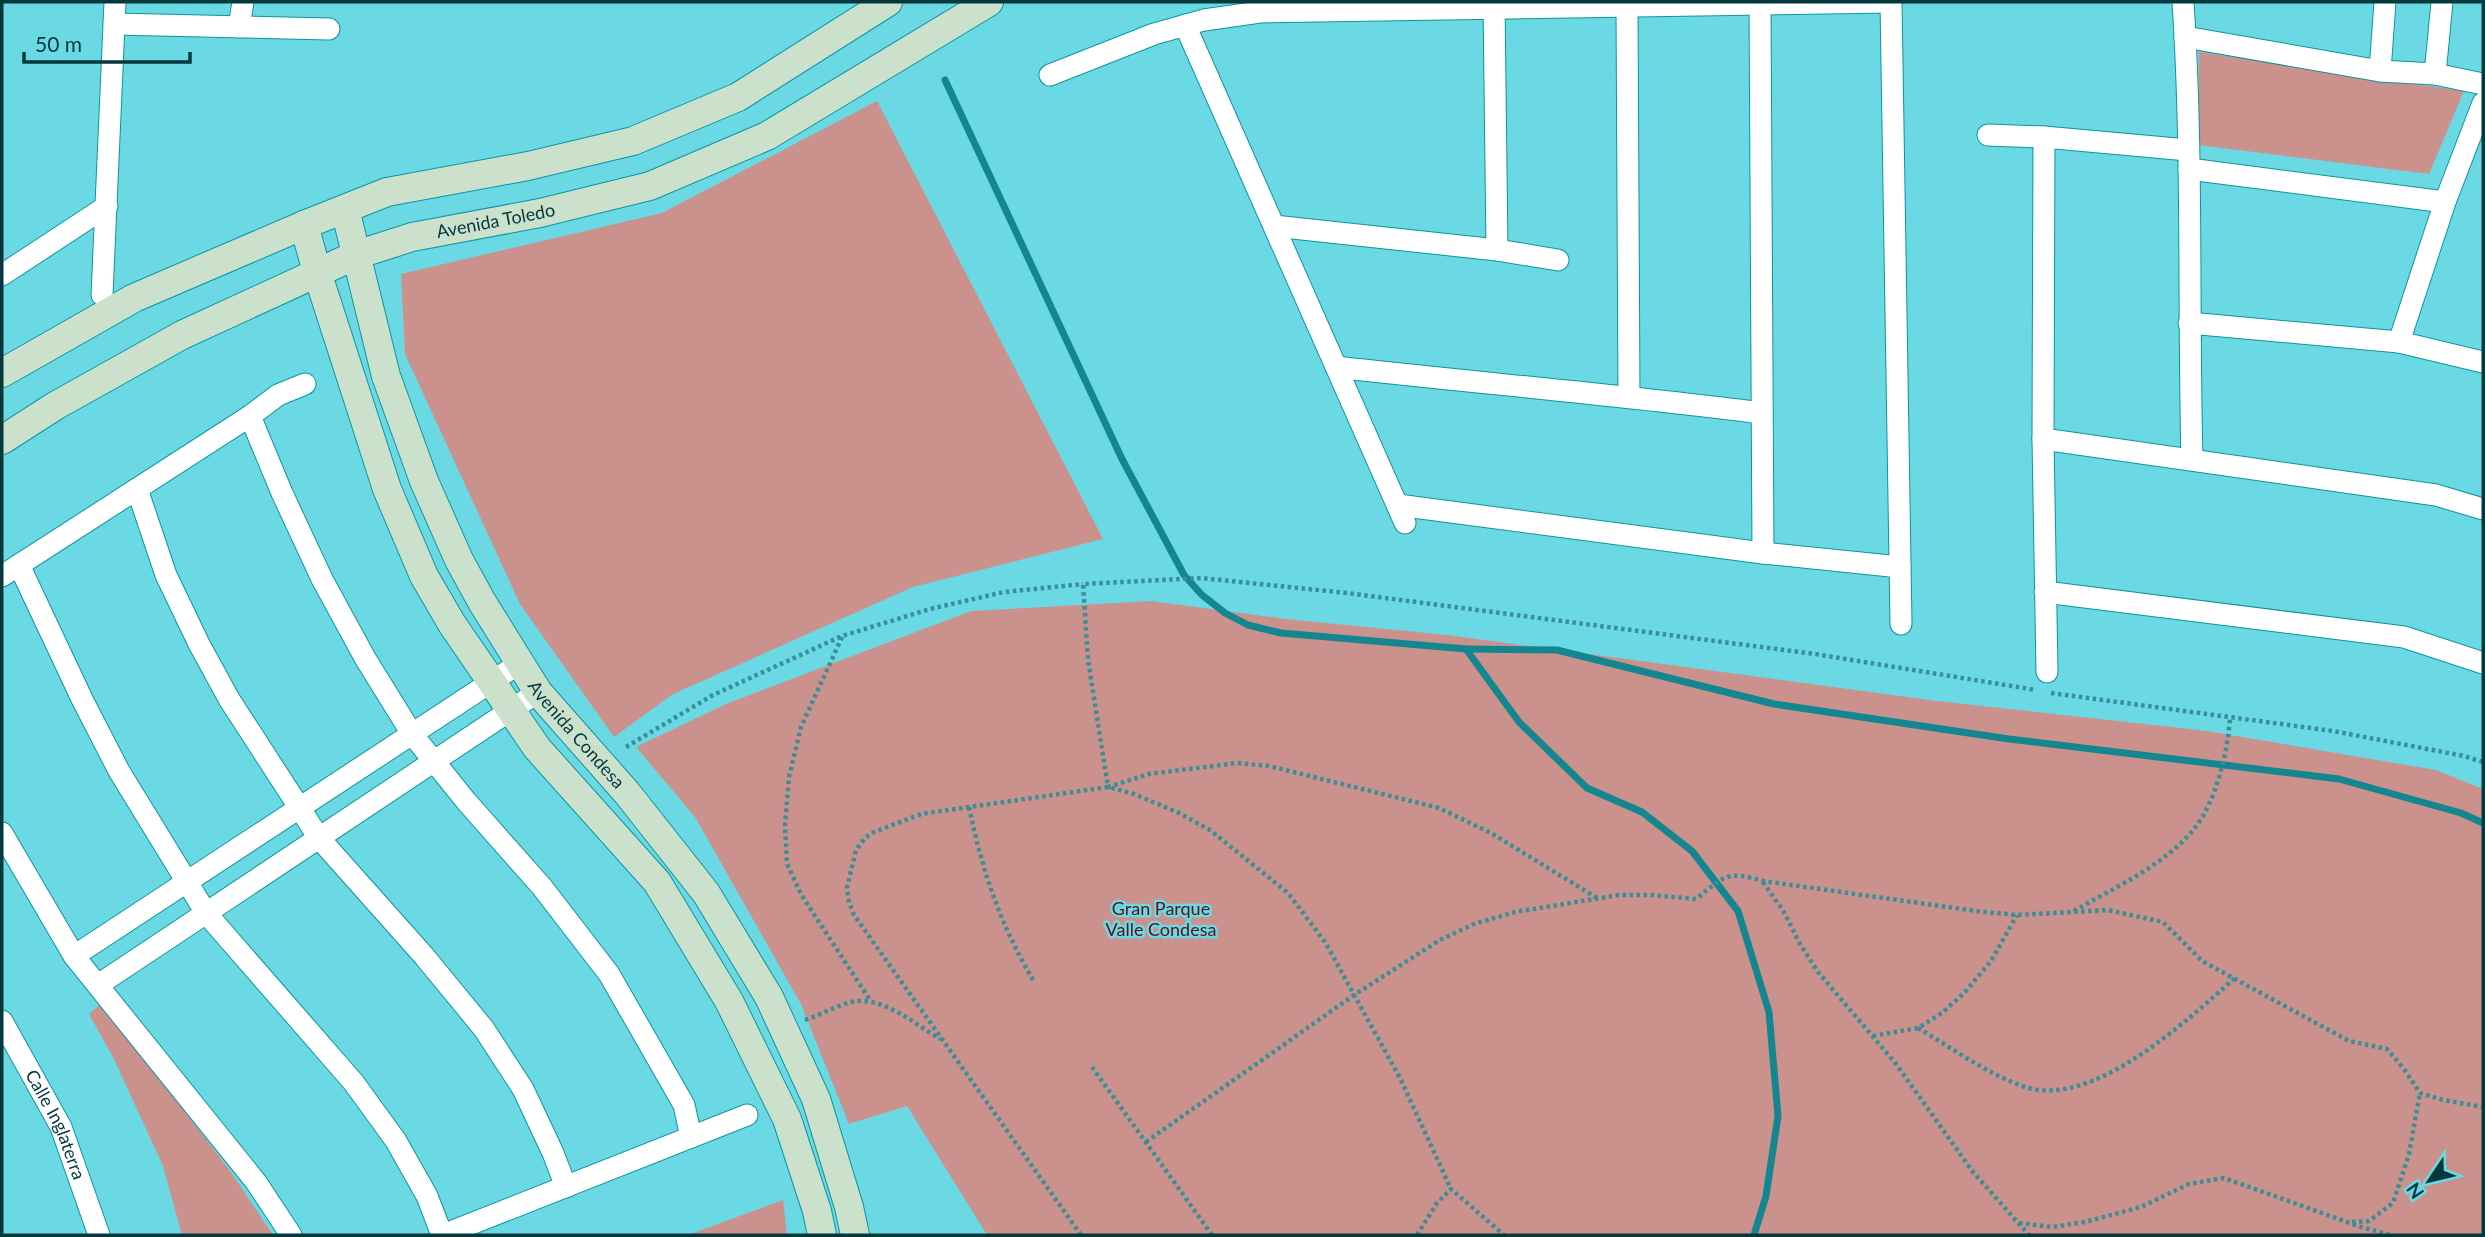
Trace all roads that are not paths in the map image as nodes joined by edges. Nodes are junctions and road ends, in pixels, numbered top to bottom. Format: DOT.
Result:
graph roads {
  1 [pos="115,2"];
  2 [pos="243,2"];
  3 [pos="888,2"];
  4 [pos="989,2"];
  5 [pos="1891,2"];
  6 [pos="2183,2"];
  7 [pos="2385,2"];
  8 [pos="2442,2"];
  9 [pos="1760,4"];
  10 [pos="1450,5"];
  11 [pos="1494,5"];
  12 [pos="1627,6"];
  13 [pos="114,24"];
  14 [pos="1185,25"];
  15 [pos="239,27"];
  16 [pos="329,29"];
  17 [pos="2185,37"];
  18 [pos="2380,71"];
  19 [pos="2435,74"];
  20 [pos="1050,75"];
  21 [pos="2483,84"];
  22 [pos="2483,103"];
  23 [pos="1987,135"];
  24 [pos="2044,137"];
  25 [pos="2188,159"];
  26 [pos="2445,202"];
  27 [pos="107,206"];
  28 [pos="345,209"];
  29 [pos="304,225"];
  30 [pos="1274,226"];
  31 [pos="1497,250"];
  32 [pos="356,255"];
  33 [pos="1558,260"];
  34 [pos="317,272"];
  35 [pos="2,275"];
  36 [pos="102,295"];
  37 [pos="2189,323"];
  38 [pos="2399,342"];
  39 [pos="2483,362"];
  40 [pos="1336,367"];
  41 [pos="2,373"];
  42 [pos="305,384"];
  43 [pos="1629,396"];
  44 [pos="1762,413"];
  45 [pos="250,416"];
  46 [pos="2043,439"];
  47 [pos="2,440"];
  48 [pos="2192,459"];
  49 [pos="137,489"];
  50 [pos="2483,509"];
  51 [pos="1763,553"];
  52 [pos="1900,567"];
  53 [pos="11,570"];
  54 [pos="2045,592"];
  55 [pos="1900,624"];
  56 [pos="520,663"];
  57 [pos="2483,663"];
  58 [pos="2047,672"];
  59 [pos="490,682"];
  60 [pos="538,692"];
  61 [pos="511,710"];
  62 [pos="412,734"];
  63 [pos="435,762"];
  64 [pos="299,808"];
  65 [pos="2,833"];
  66 [pos="319,838"];
  67 [pos="187,882"];
  68 [pos="206,913"];
  69 [pos="74,956"];
  70 [pos="98,985"];
  71 [pos="2,1021"];
  72 [pos="747,1115"];
  73 [pos="691,1137"];
  74 [pos="566,1187"];
  75 [pos="99,1235"];
  76 [pos="291,1235"];
  77 [pos="442,1235"];
  78 [pos="822,1235"];
  79 [pos="855,1235"];
  1 -- 13 [label="street"];
  2 -- 15 [label="street"];
  3 -- 28 [label="street"];
  4 -- 32 [label="street, Avenida Toledo"];
  5 -- 9 [label="street"];
  5 -- 52 [label="street"];
  6 -- 17 [label="street"];
  7 -- 18 [label="street"];
  8 -- 19 [label="street"];
  9 -- 12 [label="street"];
  9 -- 44 [label="street"];
  10 -- 11 [label="street"];
  10 -- 14 [label="street"];
  11 -- 12 [label="street"];
  11 -- 31 [label="street"];
  12 -- 43 [label="street"];
  13 -- 15 [label="street"];
  13 -- 27 [label="street"];
  14 -- 20 [label="street"];
  14 -- 30 [label="street"];
  15 -- 16 [label="street"];
  17 -- 18 [label="street"];
  17 -- 25 [label="street"];
  18 -- 19 [label="street"];
  19 -- 21 [label="street"];
  22 -- 26 [label="street"];
  23 -- 24 [label="street"];
  24 -- 25 [label="street"];
  24 -- 46 [label="street"];
  25 -- 26 [label="street"];
  25 -- 37 [label="street"];
  26 -- 38 [label="street"];
  27 -- 35 [label="street"];
  27 -- 36 [label="street"];
  28 -- 29 [label="street"];
  28 -- 32 [label="street, Avenida Condesa"];
  29 -- 34 [label="street, Avenida Condesa"];
  29 -- 41 [label="street"];
  30 -- 31 [label="street"];
  30 -- 40 [label="street"];
  31 -- 33 [label="street"];
  32 -- 34 [label="street, Avenida Toledo"];
  32 -- 56 [label="street, Avenida Condesa"];
  34 -- 47 [label="street, Avenida Toledo"];
  34 -- 59 [label="street, Avenida Condesa"];
  37 -- 38 [label="street"];
  37 -- 48 [label="street"];
  38 -- 39 [label="street"];
  40 -- 43 [label="street"];
  40 -- 51 [label="street"];
  42 -- 45 [label="street"];
  43 -- 44 [label="street"];
  44 -- 51 [label="street"];
  45 -- 49 [label="street"];
  45 -- 62 [label="street"];
  46 -- 48 [label="street"];
  46 -- 54 [label="street"];
  48 -- 50 [label="street"];
  49 -- 53 [label="street"];
  49 -- 64 [label="street"];
  51 -- 52 [label="street"];
  52 -- 55 [label="street"];
  53 -- 67 [label="street"];
  54 -- 57 [label="street"];
  54 -- 58 [label="street"];
  56 -- 59 [label="street"];
  56 -- 60 [label="street, Avenida Condesa"];
  59 -- 61 [label="street, Avenida Condesa"];
  59 -- 62 [label="street"];
  60 -- 61 [label="street"];
  60 -- 79 [label="street, Avenida Condesa"];
  61 -- 63 [label="street"];
  61 -- 78 [label="street, Avenida Condesa"];
  62 -- 63 [label="street"];
  62 -- 64 [label="street"];
  63 -- 66 [label="street"];
  63 -- 73 [label="street"];
  64 -- 66 [label="street"];
  64 -- 67 [label="street"];
  65 -- 69 [label="street"];
  66 -- 68 [label="street"];
  66 -- 74 [label="street"];
  67 -- 68 [label="street"];
  67 -- 69 [label="street"];
  68 -- 70 [label="street"];
  68 -- 77 [label="street"];
  69 -- 70 [label="street"];
  70 -- 76 [label="street"];
  71 -- 75 [label="street, Calle Inglaterra"];
  72 -- 73 [label="street"];
  73 -- 74 [label="street"];
  74 -- 77 [label="street"];
}
